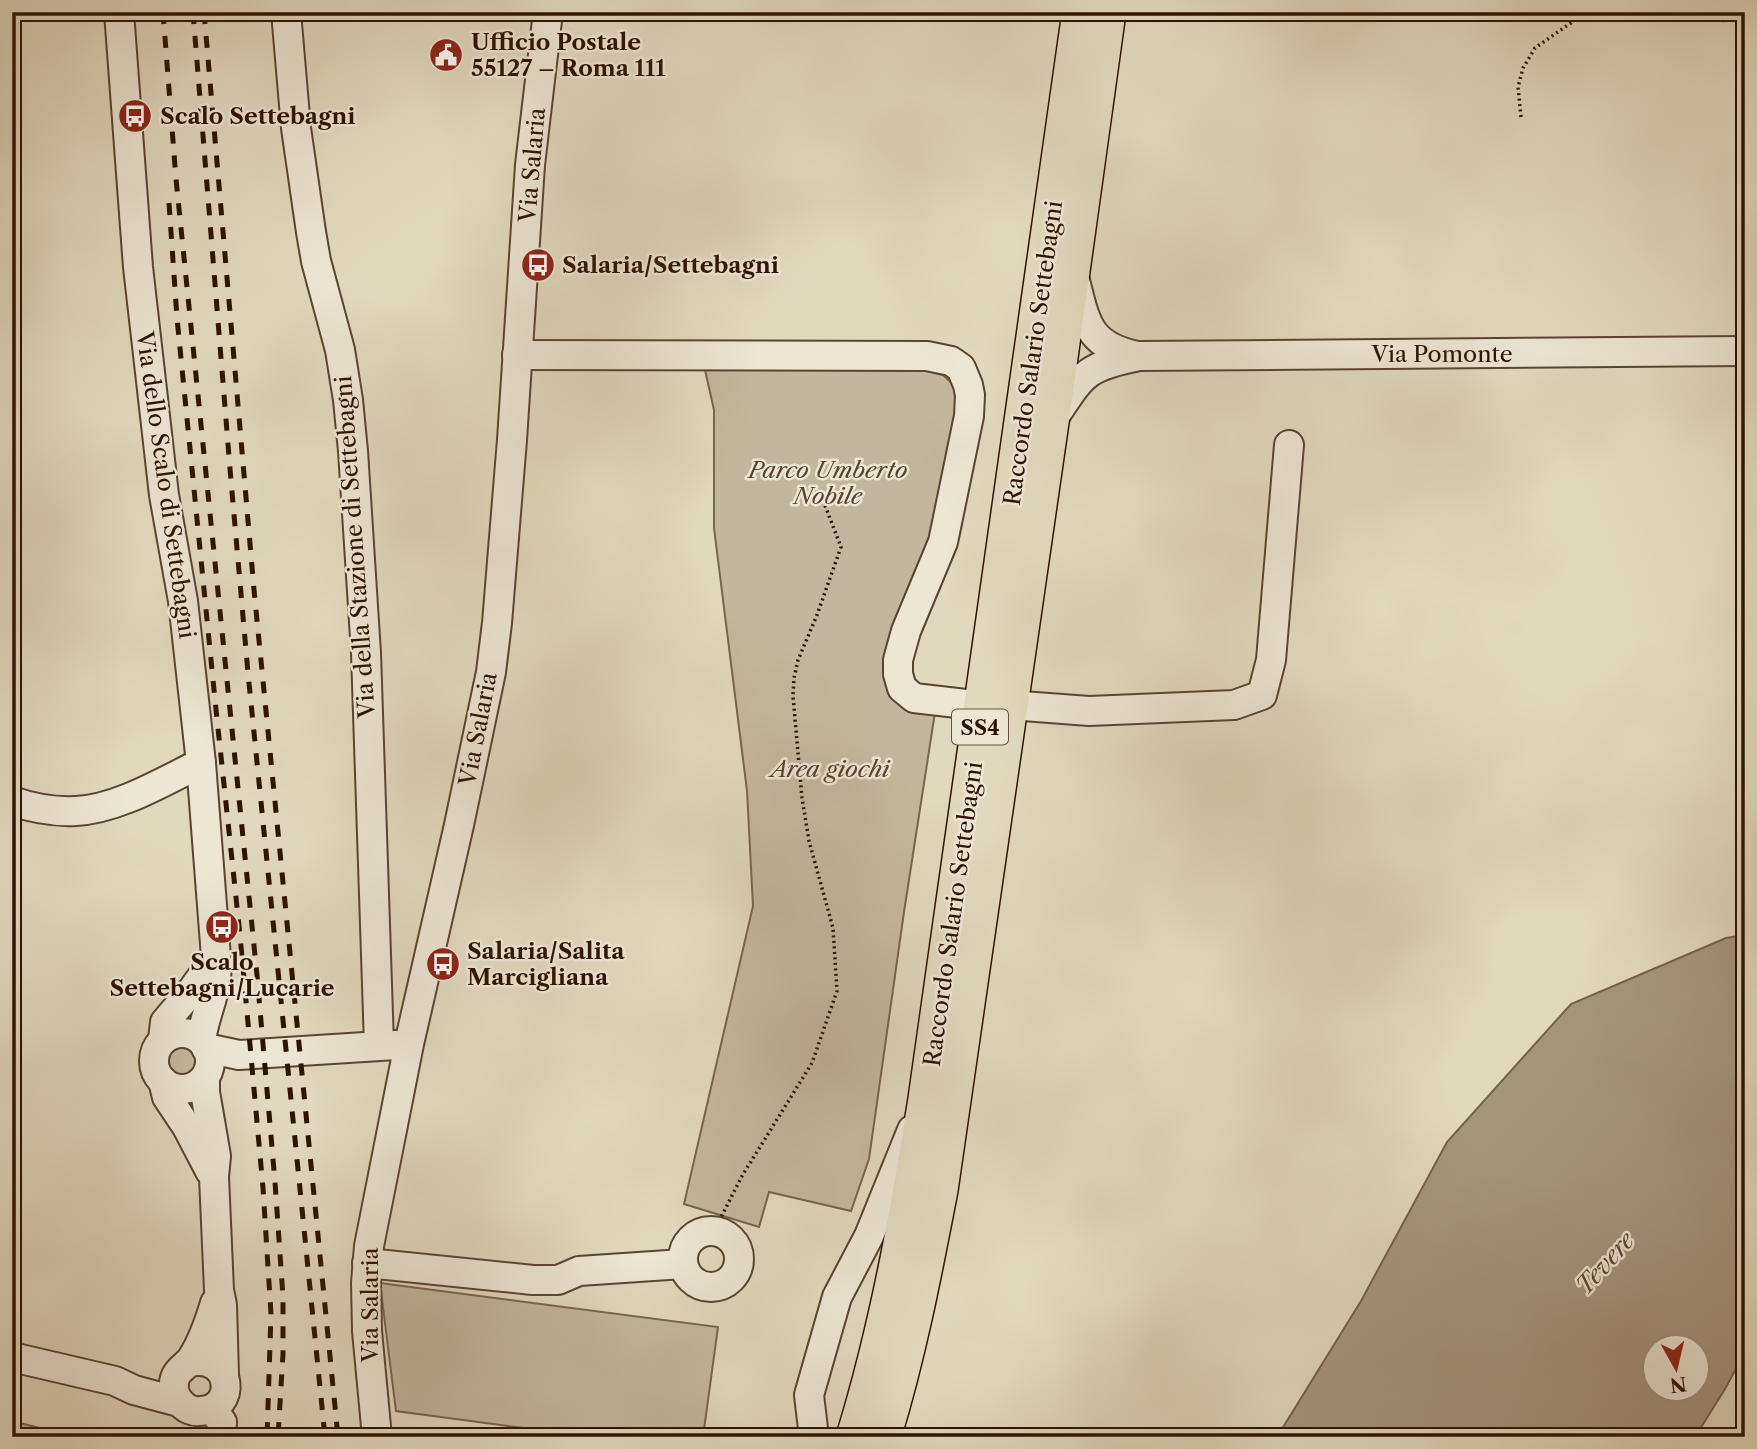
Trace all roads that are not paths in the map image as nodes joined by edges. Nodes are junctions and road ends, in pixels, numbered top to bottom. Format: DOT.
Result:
graph roads {
  1 [pos="118,12"];
  2 [pos="286,12"];
  3 [pos="548,12"];
  4 [pos="1080,12"];
  5 [pos="1108,12"];
  6 [pos="1072,271"];
  7 [pos="1745,351"];
  8 [pos="517,355"];
  9 [pos="1139,356"];
  10 [pos="1051,422"];
  11 [pos="1289,445"];
  12 [pos="996,706"];
  13 [pos="201,763"];
  14 [pos="12,802"];
  15 [pos="216,957"];
  16 [pos="163,1040"];
  17 [pos="409,1044"];
  18 [pos="379,1045"];
  19 [pos="205,1059"];
  20 [pos="163,1082"];
  21 [pos="926,1099"];
  22 [pos="214,1177"];
  23 [pos="367,1263"];
  24 [pos="683,1264"];
  25 [pos="219,1290"];
  26 [pos="12,1357"];
  27 [pos="185,1365"];
  28 [pos="224,1375"];
  29 [pos="115,1381"];
  30 [pos="179,1402"];
  31 [pos="212,1409"];
  32 [pos="221,1437"];
  33 [pos="377,1437"];
  34 [pos="814,1437"];
  35 [pos="854,1437"];
  36 [pos="883,1437"];
  1 -- 13 [label="street, Via dello Scalo di Settebagni"];
  2 -- 18 [label="street, Via della Stazione di Settebagni"];
  3 -- 8 [label="street, Via Salaria"];
  4 -- 12 [label="main road, Raccordo Salario Settebagni / SS4"];
  5 -- 6 [label="main road, Raccordo Salario Settebagni / SS4"];
  6 -- 9 [label="street, Via Pomonte"];
  6 -- 10 [label="main road, Raccordo Salario Settebagni / SS4"];
  7 -- 9 [label="street, Via Pomonte"];
  8 -- 12 [label="street"];
  8 -- 17 [label="street, Via Salaria"];
  9 -- 10 [label="street, Via Pomonte"];
  10 -- 12 [label="main road, Raccordo Salario Settebagni / SS4"];
  11 -- 12 [label="street"];
  12 -- 21 [label="main road, Raccordo Salario Settebagni / SS4"];
  12 -- 36 [label="main road, Raccordo Salario Settebagni / SS4"];
  13 -- 14 [label="street"];
  13 -- 15 [label="street, Via dello Scalo di Settebagni"];
  15 -- 16 [label="street"];
  15 -- 19 [label="street, Via dello Scalo di Settebagni"];
  16 -- 19 [label="street"];
  16 -- 20 [label="street"];
  17 -- 18 [label="street"];
  17 -- 23 [label="street, Via Salaria"];
  18 -- 19 [label="street"];
  19 -- 20 [label="street"];
  19 -- 22 [label="street, Via dello Scalo di Settebagni"];
  20 -- 22 [label="street"];
  21 -- 34 [label="street"];
  21 -- 35 [label="main road, Raccordo Salario Settebagni / SS4"];
  22 -- 25 [label="street, Via dello Scalo di Settebagni"];
  23 -- 24 [label="street"];
  23 -- 33 [label="street, Via Salaria"];
  24 -- 24 [label="street"];
  25 -- 27 [label="street"];
  25 -- 28 [label="street, Via dello Scalo di Settebagni"];
  26 -- 29 [label="street"];
  27 -- 28 [label="street"];
  27 -- 29 [label="street"];
  27 -- 30 [label="street"];
  28 -- 31 [label="street"];
  29 -- 30 [label="street"];
  30 -- 31 [label="street"];
  31 -- 32 [label="street"];
}
